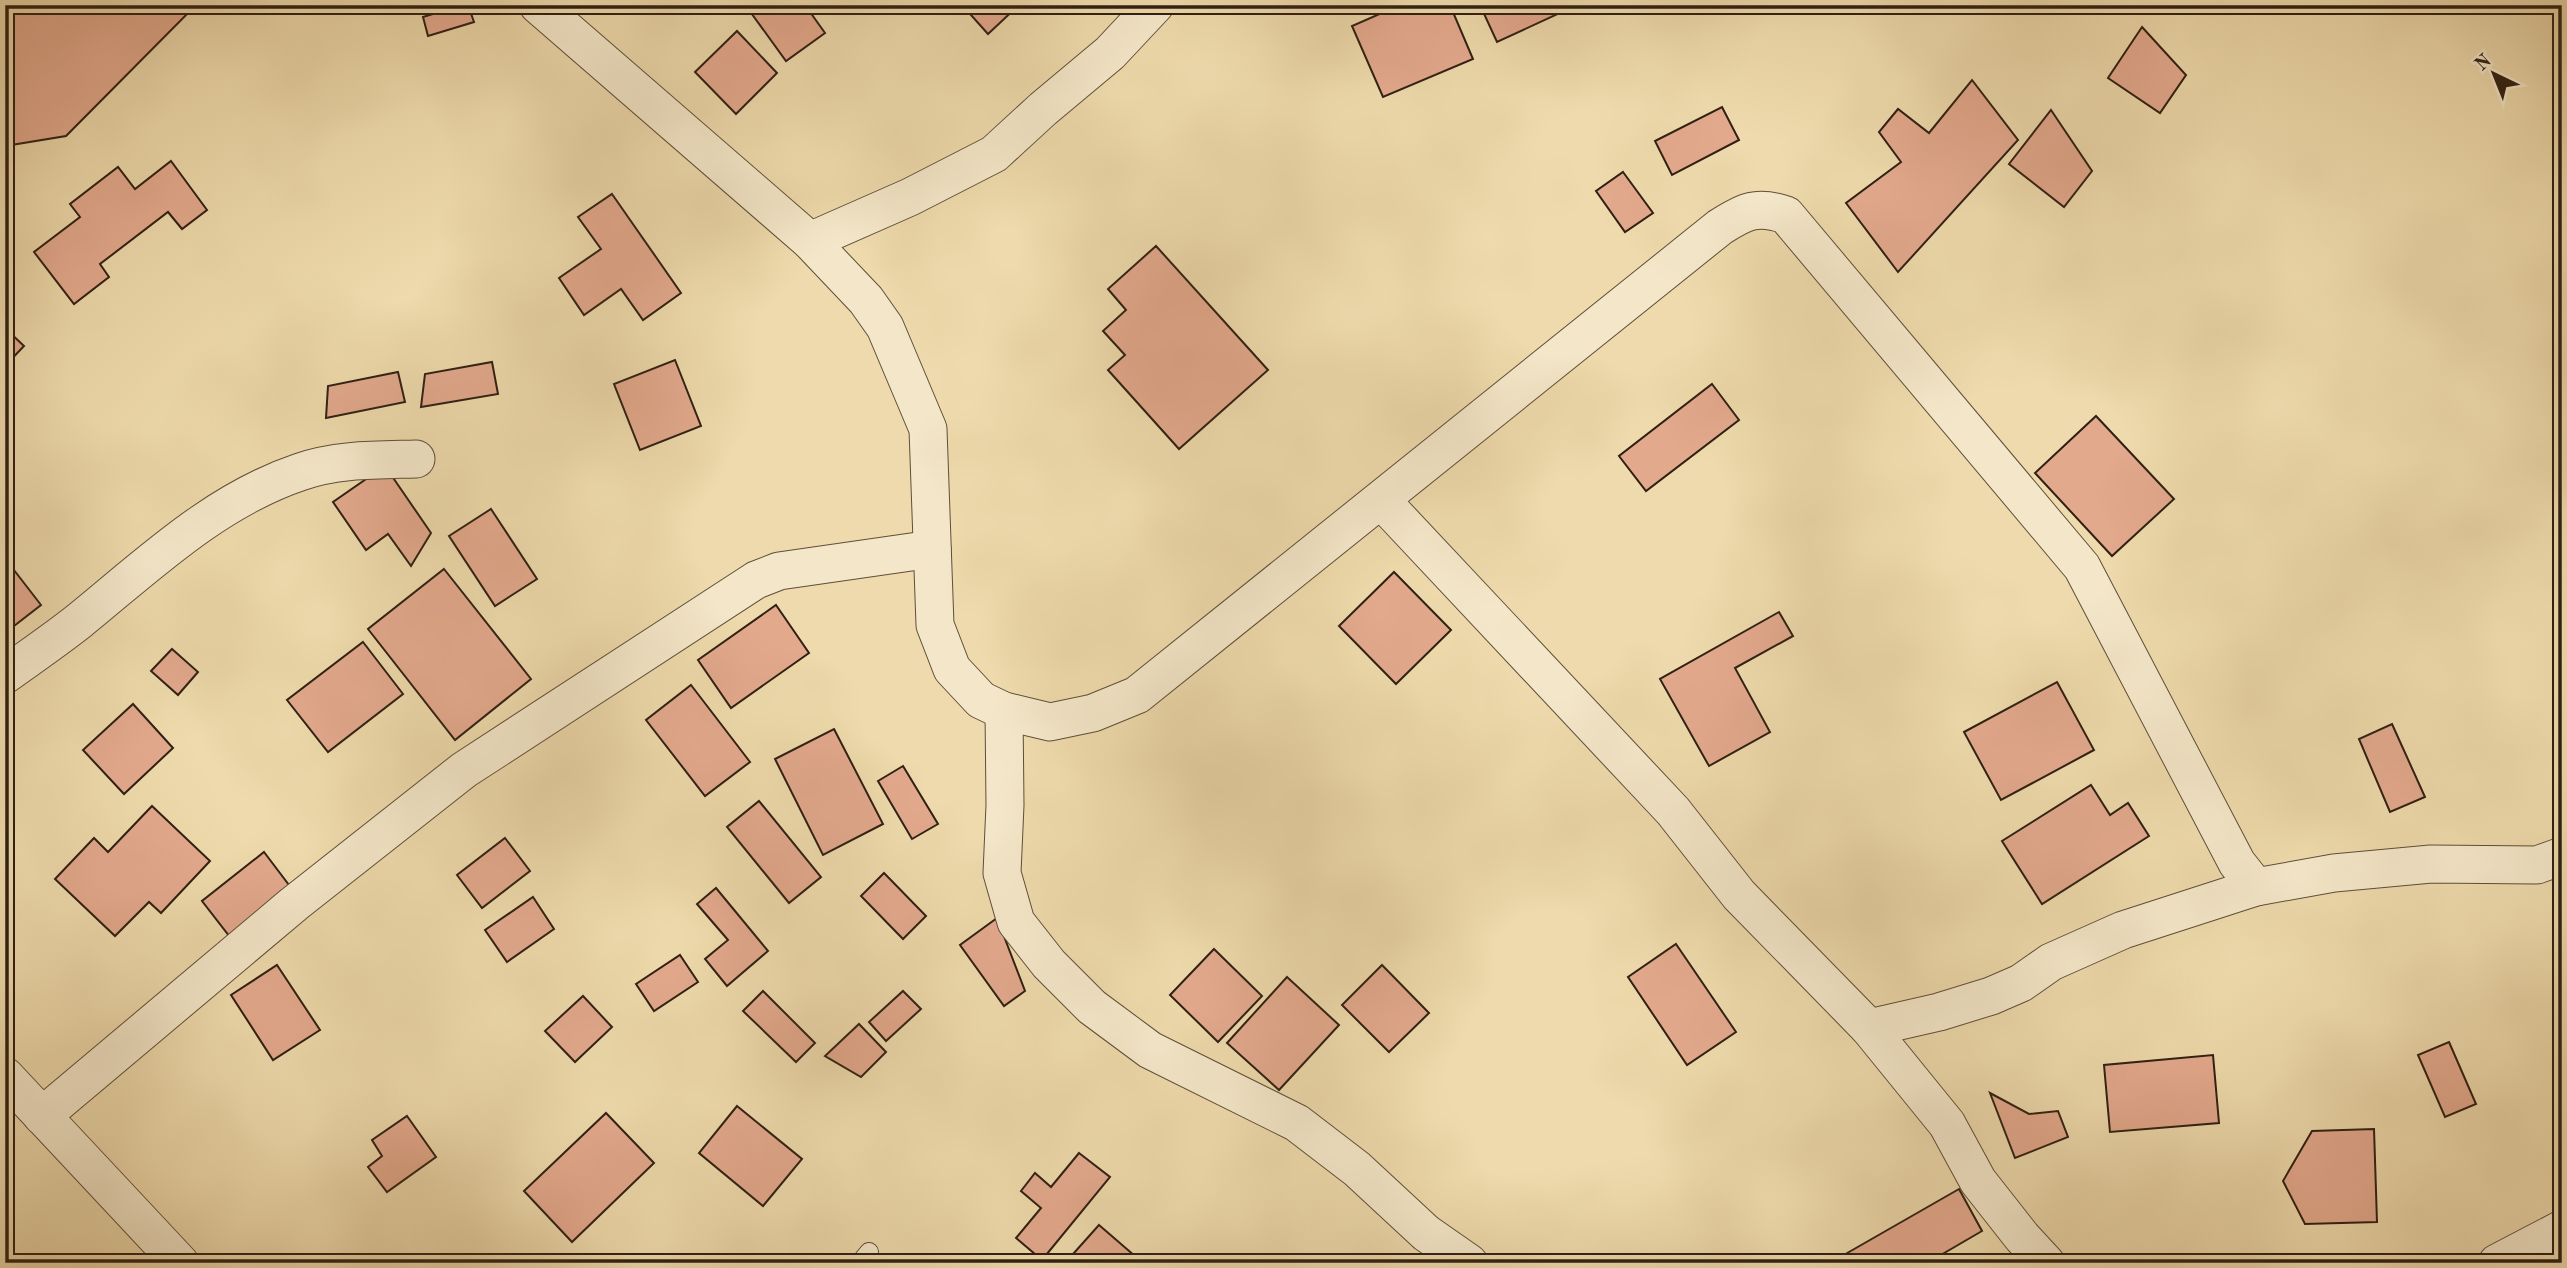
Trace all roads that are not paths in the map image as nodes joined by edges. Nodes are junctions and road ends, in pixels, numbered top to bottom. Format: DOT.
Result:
graph roads {
  1 [pos="538,5"];
  2 [pos="1155,5"];
  3 [pos="810,241"];
  4 [pos="416,459"];
  5 [pos="1382,501"];
  6 [pos="932,550"];
  7 [pos="5,675"];
  8 [pos="1004,712"];
  9 [pos="2562,856"];
  10 [pos="2240,882"];
  11 [pos="1868,1028"];
  12 [pos="5,1076"];
  13 [pos="42,1116"];
  14 [pos="2562,1229"];
  15 [pos="180,1263"];
  16 [pos="1469,1263"];
  17 [pos="2046,1263"];
  18 [pos="2497,1263"];
  1 -- 3 [label="street"];
  2 -- 3 [label="street"];
  3 -- 6 [label="street"];
  4 -- 7 [label="street"];
  5 -- 8 [label="street"];
  5 -- 10 [label="street"];
  5 -- 11 [label="street"];
  6 -- 8 [label="street"];
  6 -- 13 [label="street"];
  8 -- 16 [label="street"];
  9 -- 10 [label="street"];
  10 -- 11 [label="street"];
  11 -- 17 [label="street"];
  12 -- 13 [label="street"];
  13 -- 15 [label="street"];
  14 -- 18 [label="street"];
}
